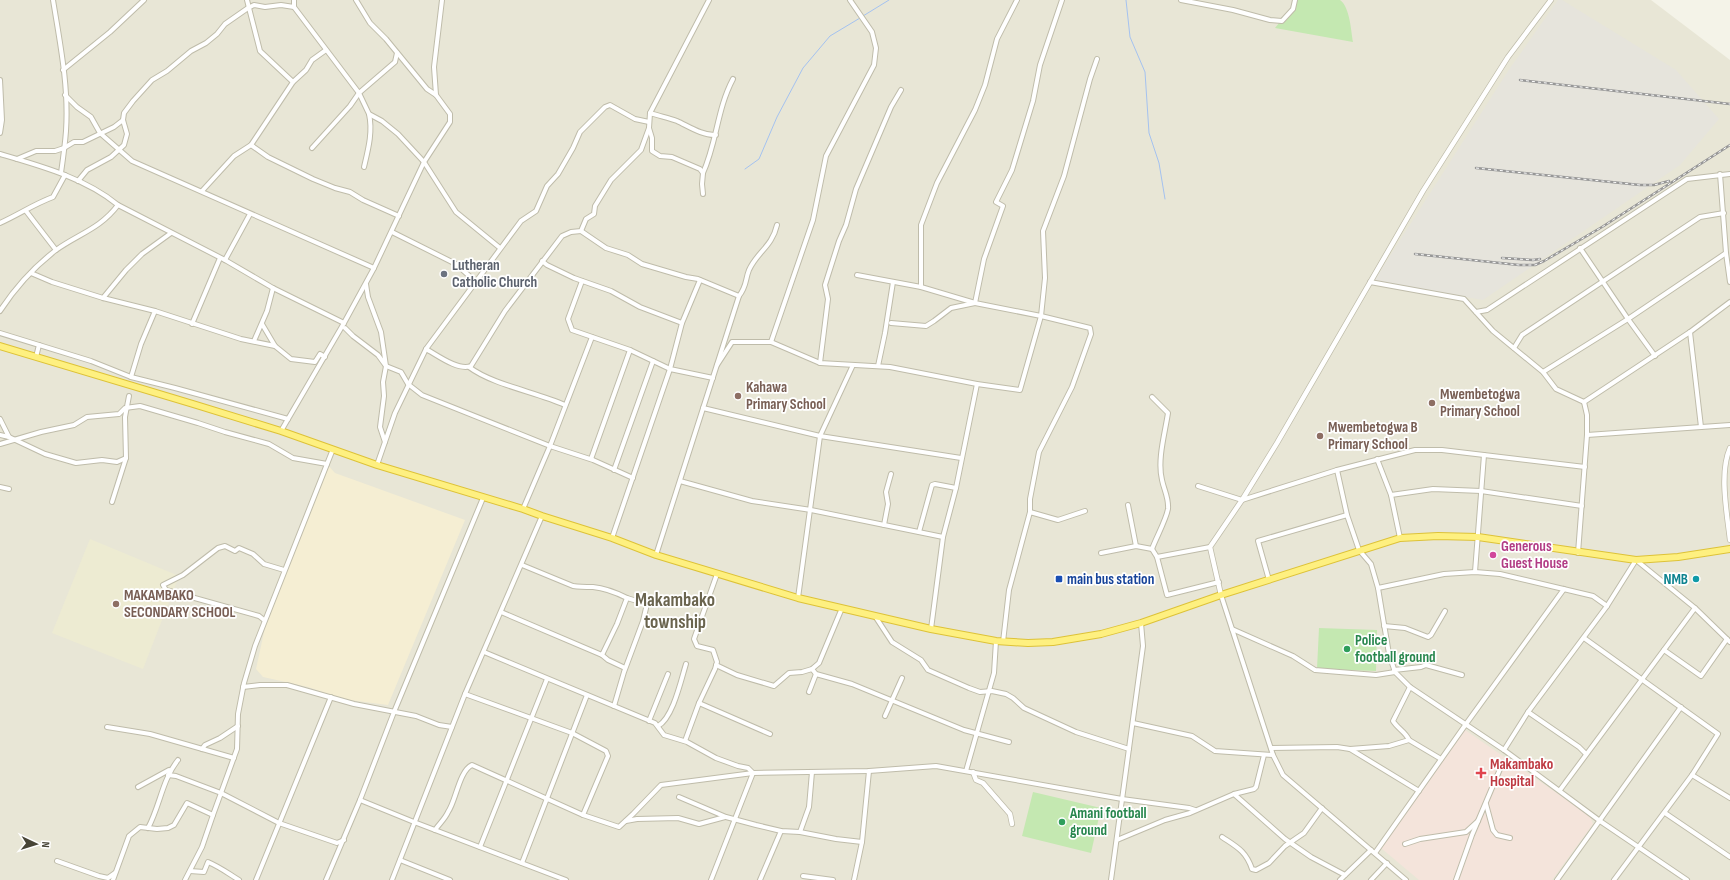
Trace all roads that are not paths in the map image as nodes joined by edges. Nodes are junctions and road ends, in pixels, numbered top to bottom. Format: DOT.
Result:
graph roads {
  1 [pos="53,0"];
  2 [pos="144,0"];
  3 [pos="247,0"];
  4 [pos="294,0"];
  5 [pos="356,0"];
  6 [pos="442,0"];
  7 [pos="709,0"];
  8 [pos="850,0"];
  9 [pos="1017,0"];
  10 [pos="1062,0"];
  11 [pos="1181,0"];
  12 [pos="1295,0"];
  13 [pos="1551,0"];
  14 [pos="1196,1"];
  15 [pos="294,7"];
  16 [pos="248,8"];
  17 [pos="326,50"];
  18 [pos="397,53"];
  19 [pos="1097,59"];
  20 [pos="63,70"];
  21 [pos="732,79"];
  22 [pos="0,80"];
  23 [pos="293,82"];
  24 [pos="901,90"];
  25 [pos="359,92"];
  26 [pos="65,95"];
  27 [pos="436,95"];
  28 [pos="650,112"];
  29 [pos="369,114"];
  30 [pos="123,120"];
  31 [pos="649,122"];
  32 [pos="649,128"];
  33 [pos="0,133"];
  34 [pos="100,133"];
  35 [pos="716,135"];
  36 [pos="251,145"];
  37 [pos="64,148"];
  38 [pos="312,148"];
  39 [pos="120,149"];
  40 [pos="0,154"];
  41 [pos="17,159"];
  42 [pos="424,162"];
  43 [pos="364,167"];
  44 [pos="703,173"];
  45 [pos="63,174"];
  46 [pos="1720,174"];
  47 [pos="1730,174"];
  48 [pos="78,181"];
  49 [pos="202,191"];
  50 [pos="703,194"];
  51 [pos="118,205"];
  52 [pos="26,211"];
  53 [pos="1724,213"];
  54 [pos="250,214"];
  55 [pos="399,216"];
  56 [pos="0,223"];
  57 [pos="777,225"];
  58 [pos="581,231"];
  59 [pos="392,232"];
  60 [pos="171,233"];
  61 [pos="500,248"];
  62 [pos="1580,248"];
  63 [pos="56,250"];
  64 [pos="1726,253"];
  65 [pos="220,258"];
  66 [pos="225,260"];
  67 [pos="542,261"];
  68 [pos="374,268"];
  69 [pos="31,273"];
  70 [pos="857,275"];
  71 [pos="700,280"];
  72 [pos="582,281"];
  73 [pos="476,282"];
  74 [pos="893,282"];
  75 [pos="1370,282"];
  76 [pos="1603,282"];
  77 [pos="1730,282"];
  78 [pos="366,284"];
  79 [pos="921,287"];
  80 [pos="273,288"];
  81 [pos="739,296"];
  82 [pos="103,298"];
  83 [pos="1730,302"];
  84 [pos="976,304"];
  85 [pos="0,311"];
  86 [pos="156,311"];
  87 [pos="1476,312"];
  88 [pos="1041,316"];
  89 [pos="1628,319"];
  90 [pos="344,323"];
  91 [pos="682,323"];
  92 [pos="891,323"];
  93 [pos="192,324"];
  94 [pos="262,324"];
  95 [pos="345,328"];
  96 [pos="1690,332"];
  97 [pos="0,333"];
  98 [pos="592,337"];
  99 [pos="254,341"];
  100 [pos="771,342"];
  101 [pos="39,345"];
  102 [pos="0,346"];
  103 [pos="275,346"];
  104 [pos="1514,348"];
  105 [pos="426,349"];
  106 [pos="630,350"];
  107 [pos="325,356"];
  108 [pos="1655,356"];
  109 [pos="36,357"];
  110 [pos="653,361"];
  111 [pos="820,364"];
  112 [pos="717,365"];
  113 [pos="853,365"];
  114 [pos="386,366"];
  115 [pos="878,366"];
  116 [pos="469,367"];
  117 [pos="670,369"];
  118 [pos="1543,372"];
  119 [pos="131,377"];
  120 [pos="713,378"];
  121 [pos="408,384"];
  122 [pos="977,384"];
  123 [pos="129,396"];
  124 [pos="1152,397"];
  125 [pos="1584,402"];
  126 [pos="565,405"];
  127 [pos="126,408"];
  128 [pos="704,408"];
  129 [pos="0,419"];
  130 [pos="288,420"];
  131 [pos="1730,425"];
  132 [pos="1701,427"];
  133 [pos="281,431"];
  134 [pos="0,435"];
  135 [pos="1587,435"];
  136 [pos="820,436"];
  137 [pos="9,437"];
  138 [pos="15,440"];
  139 [pos="385,442"];
  140 [pos="0,444"];
  141 [pos="550,446"];
  142 [pos="1730,448"];
  143 [pos="333,449"];
  144 [pos="1484,455"];
  145 [pos="126,458"];
  146 [pos="961,458"];
  147 [pos="591,459"];
  148 [pos="1377,459"];
  149 [pos="327,464"];
  150 [pos="378,465"];
  151 [pos="1585,467"];
  152 [pos="614,470"];
  153 [pos="1338,470"];
  154 [pos="891,474"];
  155 [pos="633,478"];
  156 [pos="680,481"];
  157 [pos="1198,486"];
  158 [pos="0,487"];
  159 [pos="956,488"];
  160 [pos="9,489"];
  161 [pos="1481,491"];
  162 [pos="1391,496"];
  163 [pos="484,498"];
  164 [pos="1242,500"];
  165 [pos="112,502"];
  166 [pos="1128,505"];
  167 [pos="1582,506"];
  168 [pos="523,509"];
  169 [pos="811,510"];
  170 [pos="1085,511"];
  171 [pos="1030,512"];
  172 [pos="1347,515"];
  173 [pos="542,516"];
  174 [pos="884,525"];
  175 [pos="919,532"];
  176 [pos="943,537"];
  177 [pos="1478,537"];
  178 [pos="612,538"];
  179 [pos="1400,538"];
  180 [pos="1730,540"];
  181 [pos="1136,546"];
  182 [pos="1210,547"];
  183 [pos="1152,549"];
  184 [pos="1730,549"];
  185 [pos="1359,550"];
  186 [pos="1101,553"];
  187 [pos="1578,553"];
  188 [pos="656,555"];
  189 [pos="1157,557"];
  190 [pos="1636,560"];
  191 [pos="522,565"];
  192 [pos="284,570"];
  193 [pos="1475,572"];
  194 [pos="717,574"];
  195 [pos="1269,580"];
  196 [pos="1219,582"];
  197 [pos="1378,588"];
  198 [pos="1564,589"];
  199 [pos="1221,595"];
  200 [pos="627,598"];
  201 [pos="798,598"];
  202 [pos="1607,606"];
  203 [pos="842,608"];
  204 [pos="1695,608"];
  205 [pos="1444,611"];
  206 [pos="501,612"];
  207 [pos="874,616"];
  208 [pos="264,620"];
  209 [pos="1141,623"];
  210 [pos="1384,626"];
  211 [pos="931,629"];
  212 [pos="1232,629"];
  213 [pos="1584,638"];
  214 [pos="1728,640"];
  215 [pos="996,641"];
  216 [pos="1003,642"];
  217 [pos="1664,650"];
  218 [pos="484,652"];
  219 [pos="602,655"];
  220 [pos="686,664"];
  221 [pos="716,665"];
  222 [pos="625,668"];
  223 [pos="812,669"];
  224 [pos="1394,671"];
  225 [pos="668,674"];
  226 [pos="816,674"];
  227 [pos="1462,675"];
  228 [pos="902,678"];
  229 [pos="548,679"];
  230 [pos="1642,679"];
  231 [pos="243,687"];
  232 [pos="1410,687"];
  233 [pos="809,692"];
  234 [pos="990,692"];
  235 [pos="465,694"];
  236 [pos="588,695"];
  237 [pos="331,697"];
  238 [pos="892,701"];
  239 [pos="699,703"];
  240 [pos="614,706"];
  241 [pos="1681,707"];
  242 [pos="394,712"];
  243 [pos="1528,712"];
  244 [pos="885,716"];
  245 [pos="531,718"];
  246 [pos="649,721"];
  247 [pos="1133,723"];
  248 [pos="1466,724"];
  249 [pos="238,726"];
  250 [pos="658,726"];
  251 [pos="107,727"];
  252 [pos="452,727"];
  253 [pos="572,733"];
  254 [pos="977,733"];
  255 [pos="770,734"];
  256 [pos="1410,740"];
  257 [pos="685,741"];
  258 [pos="1009,742"];
  259 [pos="1271,748"];
  260 [pos="202,749"];
  261 [pos="1129,749"];
  262 [pos="1350,749"];
  263 [pos="1504,750"];
  264 [pos="1586,754"];
  265 [pos="1264,755"];
  266 [pos="1273,755"];
  267 [pos="1701,756"];
  268 [pos="234,758"];
  269 [pos="1441,759"];
  270 [pos="178,760"];
  271 [pos="1504,762"];
  272 [pos="171,769"];
  273 [pos="869,771"];
  274 [pos="966,771"];
  275 [pos="812,772"];
  276 [pos="973,772"];
  277 [pos="753,773"];
  278 [pos="168,775"];
  279 [pos="1692,775"];
  280 [pos="507,780"];
  281 [pos="138,787"];
  282 [pos="1560,790"];
  283 [pos="1419,791"];
  284 [pos="221,793"];
  285 [pos="1234,794"];
  286 [pos="679,797"];
  287 [pos="547,798"];
  288 [pos="1730,798"];
  289 [pos="1122,799"];
  290 [pos="360,800"];
  291 [pos="1486,804"];
  292 [pos="1322,808"];
  293 [pos="1195,810"];
  294 [pos="1665,813"];
  295 [pos="213,815"];
  296 [pos="583,815"];
  297 [pos="726,817"];
  298 [pos="736,819"];
  299 [pos="1479,820"];
  300 [pos="625,821"];
  301 [pos="1600,821"];
  302 [pos="414,822"];
  303 [pos="279,823"];
  304 [pos="1012,824"];
  305 [pos="148,828"];
  306 [pos="435,830"];
  307 [pos="781,831"];
  308 [pos="800,832"];
  309 [pos="1222,838"];
  310 [pos="1510,838"];
  311 [pos="344,840"];
  312 [pos="1117,840"];
  313 [pos="1644,841"];
  314 [pos="862,842"];
  315 [pos="1291,842"];
  316 [pos="1405,844"];
  317 [pos="1638,846"];
  318 [pos="480,847"];
  319 [pos="1371,850"];
  320 [pos="1375,853"];
  321 [pos="1730,857"];
  322 [pos="400,860"];
  323 [pos="57,861"];
  324 [pos="522,863"];
  325 [pos="1387,863"];
  326 [pos="190,871"];
  327 [pos="116,873"];
  328 [pos="1345,875"];
  329 [pos="803,876"];
  330 [pos="113,880"];
  331 [pos="185,880"];
  332 [pos="239,880"];
  333 [pos="256,880"];
  334 [pos="326,880"];
  335 [pos="392,880"];
  336 [pos="450,880"];
  337 [pos="566,880"];
  338 [pos="712,880"];
  339 [pos="760,880"];
  340 [pos="833,880"];
  341 [pos="854,880"];
  342 [pos="1111,880"];
  343 [pos="1340,880"];
  344 [pos="1371,880"];
  345 [pos="1406,880"];
  346 [pos="1456,880"];
  347 [pos="1557,880"];
  348 [pos="1614,880"];
  349 [pos="1686,880"];
  1 -- 20 [label="street"];
  2 -- 20 [label="street"];
  3 -- 16 [label="street"];
  4 -- 15 [label="street"];
  5 -- 18 [label="street"];
  6 -- 27 [label="street"];
  7 -- 28 [label="street"];
  8 -- 100 [label="street"];
  9 -- 79 [label="street"];
  10 -- 84 [label="street"];
  11 -- 14 [label="street"];
  12 -- 14 [label="street"];
  13 -- 75 [label="street"];
  15 -- 16 [label="street"];
  15 -- 17 [label="street"];
  16 -- 23 [label="street"];
  16 -- 30 [label="street"];
  17 -- 23 [label="street"];
  17 -- 25 [label="street"];
  18 -- 25 [label="street"];
  18 -- 27 [label="street"];
  19 -- 88 [label="street"];
  20 -- 26 [label="street"];
  21 -- 35 [label="street"];
  22 -- 33 [label="street"];
  23 -- 36 [label="street"];
  24 -- 111 [label="street"];
  25 -- 29 [label="street"];
  25 -- 38 [label="street"];
  26 -- 34 [label="street"];
  26 -- 37 [label="street"];
  27 -- 42 [label="street"];
  28 -- 31 [label="street"];
  28 -- 35 [label="street"];
  29 -- 42 [label="street"];
  29 -- 43 [label="street"];
  30 -- 34 [label="street"];
  30 -- 39 [label="street"];
  31 -- 32 [label="street"];
  31 -- 61 [label="street"];
  32 -- 44 [label="street"];
  32 -- 58 [label="street"];
  34 -- 37 [label="street"];
  34 -- 39 [label="street"];
  35 -- 44 [label="street"];
  36 -- 49 [label="street"];
  36 -- 55 [label="street"];
  37 -- 41 [label="street"];
  37 -- 45 [label="street"];
  39 -- 48 [label="street"];
  39 -- 49 [label="street"];
  40 -- 41 [label="street"];
  41 -- 45 [label="street"];
  42 -- 55 [label="street"];
  42 -- 61 [label="street"];
  44 -- 50 [label="street"];
  45 -- 48 [label="street"];
  45 -- 52 [label="street"];
  46 -- 47 [label="street"];
  46 -- 53 [label="street"];
  46 -- 62 [label="street"];
  48 -- 51 [label="street"];
  49 -- 54 [label="street"];
  51 -- 60 [label="street"];
  51 -- 63 [label="street"];
  52 -- 56 [label="street"];
  52 -- 63 [label="street"];
  53 -- 64 [label="street"];
  53 -- 76 [label="street"];
  54 -- 66 [label="street"];
  54 -- 68 [label="street"];
  55 -- 59 [label="street"];
  57 -- 81 [label="street"];
  58 -- 67 [label="street"];
  58 -- 71 [label="street"];
  59 -- 68 [label="street"];
  59 -- 73 [label="street"];
  60 -- 65 [label="street"];
  60 -- 82 [label="street"];
  61 -- 73 [label="street"];
  62 -- 76 [label="street"];
  62 -- 87 [label="street"];
  63 -- 69 [label="street"];
  64 -- 77 [label="street"];
  64 -- 89 [label="street"];
  65 -- 66 [label="street"];
  65 -- 93 [label="street"];
  66 -- 80 [label="street"];
  67 -- 72 [label="street"];
  67 -- 116 [label="street"];
  68 -- 78 [label="street"];
  69 -- 82 [label="street"];
  69 -- 85 [label="street"];
  70 -- 74 [label="street"];
  71 -- 81 [label="street"];
  71 -- 91 [label="street"];
  72 -- 91 [label="street"];
  72 -- 98 [label="street"];
  73 -- 105 [label="street"];
  74 -- 79 [label="street"];
  74 -- 115 [label="street"];
  75 -- 87 [label="street"];
  75 -- 164 [label="street"];
  76 -- 89 [label="street"];
  76 -- 104 [label="street"];
  78 -- 90 [label="street"];
  78 -- 114 [label="street"];
  79 -- 84 [label="street"];
  80 -- 90 [label="street"];
  80 -- 94 [label="street"];
  81 -- 112 [label="street"];
  82 -- 86 [label="street"];
  83 -- 96 [label="street"];
  84 -- 88 [label="street"];
  84 -- 92 [label="street"];
  86 -- 93 [label="street"];
  86 -- 119 [label="street"];
  87 -- 104 [label="street"];
  88 -- 122 [label="street"];
  88 -- 171 [label="street"];
  89 -- 108 [label="street"];
  89 -- 118 [label="street"];
  90 -- 107 [label="street"];
  91 -- 117 [label="street"];
  93 -- 99 [label="street"];
  94 -- 99 [label="street"];
  94 -- 103 [label="street"];
  95 -- 114 [label="street"];
  96 -- 108 [label="street"];
  96 -- 132 [label="street"];
  97 -- 101 [label="street"];
  98 -- 106 [label="street"];
  98 -- 126 [label="street"];
  99 -- 103 [label="street"];
  100 -- 111 [label="street"];
  100 -- 112 [label="street"];
  101 -- 109 [label="street"];
  101 -- 119 [label="street"];
  102 -- 109 [label="highway"];
  103 -- 107 [label="street"];
  104 -- 118 [label="street"];
  105 -- 116 [label="street"];
  105 -- 121 [label="street"];
  106 -- 110 [label="street"];
  106 -- 147 [label="street"];
  107 -- 130 [label="street"];
  108 -- 125 [label="street"];
  109 -- 133 [label="highway"];
  110 -- 117 [label="street"];
  110 -- 152 [label="street"];
  111 -- 113 [label="street"];
  112 -- 120 [label="street"];
  113 -- 115 [label="street"];
  113 -- 136 [label="street"];
  114 -- 121 [label="street"];
  114 -- 139 [label="street"];
  115 -- 122 [label="street"];
  116 -- 126 [label="street"];
  117 -- 120 [label="street"];
  117 -- 155 [label="street"];
  118 -- 125 [label="street"];
  119 -- 130 [label="street"];
  120 -- 128 [label="street"];
  121 -- 139 [label="street"];
  121 -- 141 [label="street"];
  122 -- 146 [label="street"];
  123 -- 127 [label="street"];
  124 -- 183 [label="street"];
  125 -- 135 [label="street"];
  126 -- 141 [label="street"];
  127 -- 138 [label="street"];
  127 -- 145 [label="street"];
  127 -- 149 [label="street"];
  128 -- 136 [label="street"];
  128 -- 156 [label="street"];
  129 -- 137 [label="street"];
  130 -- 133 [label="street"];
  131 -- 132 [label="street"];
  132 -- 135 [label="street"];
  133 -- 143 [label="highway"];
  134 -- 137 [label="street"];
  135 -- 151 [label="street"];
  136 -- 146 [label="street"];
  136 -- 169 [label="street"];
  137 -- 138 [label="street"];
  138 -- 140 [label="street"];
  138 -- 145 [label="street"];
  139 -- 150 [label="street"];
  141 -- 147 [label="street"];
  141 -- 168 [label="street"];
  142 -- 180 [label="street"];
  143 -- 149 [label="street"];
  143 -- 150 [label="highway"];
  144 -- 148 [label="street"];
  144 -- 151 [label="street"];
  144 -- 161 [label="street"];
  145 -- 165 [label="street"];
  146 -- 159 [label="street"];
  147 -- 152 [label="street"];
  148 -- 153 [label="street"];
  148 -- 162 [label="street"];
  149 -- 192 [label="street"];
  150 -- 163 [label="highway"];
  151 -- 167 [label="street"];
  152 -- 155 [label="street"];
  153 -- 164 [label="street"];
  153 -- 172 [label="street"];
  154 -- 174 [label="street"];
  155 -- 178 [label="street"];
  156 -- 169 [label="street"];
  156 -- 188 [label="street"];
  157 -- 164 [label="street"];
  158 -- 160 [label="street"];
  159 -- 175 [label="street"];
  159 -- 176 [label="street"];
  161 -- 162 [label="street"];
  161 -- 167 [label="street"];
  161 -- 177 [label="street"];
  162 -- 179 [label="street"];
  163 -- 168 [label="highway"];
  163 -- 242 [label="street"];
  164 -- 182 [label="street"];
  166 -- 181 [label="street"];
  167 -- 187 [label="street"];
  168 -- 173 [label="highway"];
  169 -- 174 [label="street"];
  169 -- 201 [label="street"];
  170 -- 171 [label="street"];
  171 -- 216 [label="street"];
  172 -- 185 [label="street"];
  172 -- 195 [label="street"];
  173 -- 178 [label="highway"];
  173 -- 191 [label="street"];
  174 -- 175 [label="street"];
  175 -- 176 [label="street"];
  176 -- 211 [label="street"];
  177 -- 179 [label="highway"];
  177 -- 187 [label="highway"];
  177 -- 193 [label="street"];
  178 -- 188 [label="highway"];
  179 -- 185 [label="highway"];
  181 -- 183 [label="street"];
  181 -- 186 [label="street"];
  182 -- 189 [label="street"];
  182 -- 196 [label="street"];
  183 -- 189 [label="street"];
  184 -- 190 [label="highway"];
  185 -- 195 [label="highway"];
  185 -- 197 [label="street"];
  187 -- 190 [label="highway"];
  188 -- 194 [label="highway"];
  189 -- 196 [label="street"];
  190 -- 202 [label="street"];
  190 -- 204 [label="street"];
  191 -- 200 [label="street"];
  191 -- 206 [label="street"];
  192 -- 208 [label="street"];
  192 -- 208 [label="street"];
  193 -- 197 [label="street"];
  193 -- 198 [label="street"];
  194 -- 201 [label="highway"];
  194 -- 221 [label="street"];
  195 -- 199 [label="highway"];
  196 -- 199 [label="street"];
  197 -- 210 [label="street"];
  198 -- 202 [label="street"];
  198 -- 248 [label="street"];
  199 -- 209 [label="highway"];
  199 -- 212 [label="street"];
  200 -- 219 [label="street"];
  200 -- 222 [label="street"];
  201 -- 203 [label="highway"];
  202 -- 213 [label="street"];
  203 -- 207 [label="highway"];
  203 -- 223 [label="street"];
  204 -- 214 [label="street"];
  204 -- 217 [label="street"];
  205 -- 210 [label="street"];
  206 -- 218 [label="street"];
  206 -- 219 [label="street"];
  207 -- 211 [label="highway"];
  207 -- 234 [label="street"];
  208 -- 231 [label="street"];
  209 -- 216 [label="highway"];
  209 -- 247 [label="street"];
  210 -- 224 [label="street"];
  211 -- 215 [label="highway"];
  212 -- 224 [label="street"];
  212 -- 259 [label="street"];
  213 -- 230 [label="street"];
  213 -- 243 [label="street"];
  214 -- 217 [label="street"];
  215 -- 216 [label="highway"];
  215 -- 234 [label="street"];
  217 -- 230 [label="street"];
  218 -- 229 [label="street"];
  218 -- 235 [label="street"];
  219 -- 222 [label="street"];
  220 -- 250 [label="street"];
  221 -- 223 [label="street"];
  221 -- 239 [label="street"];
  222 -- 240 [label="street"];
  223 -- 226 [label="street"];
  224 -- 227 [label="street"];
  224 -- 232 [label="street"];
  225 -- 246 [label="street"];
  226 -- 233 [label="street"];
  226 -- 238 [label="street"];
  228 -- 238 [label="street"];
  229 -- 236 [label="street"];
  229 -- 245 [label="street"];
  230 -- 241 [label="street"];
  230 -- 264 [label="street"];
  231 -- 237 [label="street"];
  231 -- 249 [label="street"];
  232 -- 248 [label="street"];
  232 -- 256 [label="street"];
  234 -- 254 [label="street"];
  234 -- 261 [label="street"];
  235 -- 245 [label="street"];
  235 -- 252 [label="street"];
  236 -- 240 [label="street"];
  236 -- 253 [label="street"];
  237 -- 242 [label="street"];
  237 -- 303 [label="street"];
  238 -- 244 [label="street"];
  238 -- 254 [label="street"];
  239 -- 255 [label="street"];
  239 -- 257 [label="street"];
  240 -- 246 [label="street"];
  241 -- 279 [label="street"];
  241 -- 301 [label="street"];
  242 -- 252 [label="street"];
  242 -- 290 [label="street"];
  243 -- 263 [label="street"];
  243 -- 264 [label="street"];
  245 -- 253 [label="street"];
  245 -- 280 [label="street"];
  246 -- 250 [label="street"];
  247 -- 261 [label="street"];
  247 -- 265 [label="street"];
  248 -- 263 [label="street"];
  248 -- 269 [label="street"];
  249 -- 260 [label="street"];
  249 -- 268 [label="street"];
  250 -- 257 [label="street"];
  251 -- 260 [label="street"];
  252 -- 302 [label="street"];
  253 -- 287 [label="street"];
  253 -- 296 [label="street"];
  254 -- 258 [label="street"];
  254 -- 274 [label="street"];
  256 -- 262 [label="street"];
  256 -- 269 [label="street"];
  257 -- 277 [label="street"];
  259 -- 262 [label="street"];
  259 -- 266 [label="street"];
  260 -- 268 [label="street"];
  261 -- 289 [label="street"];
  262 -- 283 [label="street"];
  263 -- 282 [label="street"];
  264 -- 282 [label="street"];
  265 -- 266 [label="street"];
  265 -- 285 [label="street"];
  266 -- 292 [label="street"];
  267 -- 279 [label="street"];
  268 -- 284 [label="street"];
  269 -- 283 [label="street"];
  270 -- 272 [label="street"];
  271 -- 291 [label="street"];
  272 -- 278 [label="street"];
  272 -- 281 [label="street"];
  273 -- 274 [label="street"];
  273 -- 275 [label="street"];
  273 -- 314 [label="street"];
  274 -- 276 [label="street"];
  275 -- 277 [label="street"];
  275 -- 308 [label="street"];
  276 -- 289 [label="street"];
  276 -- 304 [label="street"];
  277 -- 298 [label="street"];
  277 -- 300 [label="street"];
  278 -- 284 [label="street"];
  278 -- 305 [label="street"];
  279 -- 288 [label="street"];
  279 -- 294 [label="street"];
  280 -- 287 [label="street"];
  280 -- 306 [label="street"];
  280 -- 318 [label="street"];
  282 -- 301 [label="street"];
  283 -- 320 [label="street"];
  284 -- 295 [label="street"];
  284 -- 303 [label="street"];
  285 -- 293 [label="street"];
  285 -- 315 [label="street"];
  286 -- 297 [label="street"];
  287 -- 296 [label="street"];
  287 -- 324 [label="street"];
  289 -- 293 [label="street"];
  289 -- 312 [label="street"];
  290 -- 302 [label="street"];
  290 -- 311 [label="street"];
  291 -- 299 [label="street"];
  291 -- 310 [label="street"];
  292 -- 315 [label="street"];
  292 -- 319 [label="street"];
  293 -- 312 [label="street"];
  294 -- 313 [label="street"];
  294 -- 317 [label="street"];
  294 -- 321 [label="street"];
  295 -- 305 [label="street"];
  295 -- 326 [label="street"];
  296 -- 300 [label="street"];
  297 -- 298 [label="street"];
  297 -- 300 [label="street"];
  298 -- 307 [label="street"];
  298 -- 338 [label="street"];
  299 -- 316 [label="street"];
  299 -- 346 [label="street"];
  301 -- 317 [label="street"];
  301 -- 347 [label="street"];
  302 -- 306 [label="street"];
  302 -- 322 [label="street"];
  303 -- 311 [label="street"];
  303 -- 333 [label="street"];
  305 -- 327 [label="street"];
  306 -- 318 [label="street"];
  307 -- 308 [label="street"];
  307 -- 339 [label="street"];
  308 -- 314 [label="street"];
  309 -- 315 [label="street"];
  311 -- 334 [label="street"];
  312 -- 342 [label="street"];
  314 -- 341 [label="street"];
  315 -- 328 [label="street"];
  317 -- 348 [label="street"];
  317 -- 349 [label="street"];
  318 -- 324 [label="street"];
  319 -- 320 [label="street"];
  319 -- 328 [label="street"];
  320 -- 325 [label="street"];
  322 -- 335 [label="street"];
  322 -- 336 [label="street"];
  323 -- 327 [label="street"];
  324 -- 337 [label="street"];
  325 -- 344 [label="street"];
  325 -- 345 [label="street"];
  326 -- 331 [label="street"];
  326 -- 332 [label="street"];
  327 -- 330 [label="street"];
  328 -- 343 [label="street"];
  329 -- 340 [label="street"];
}
